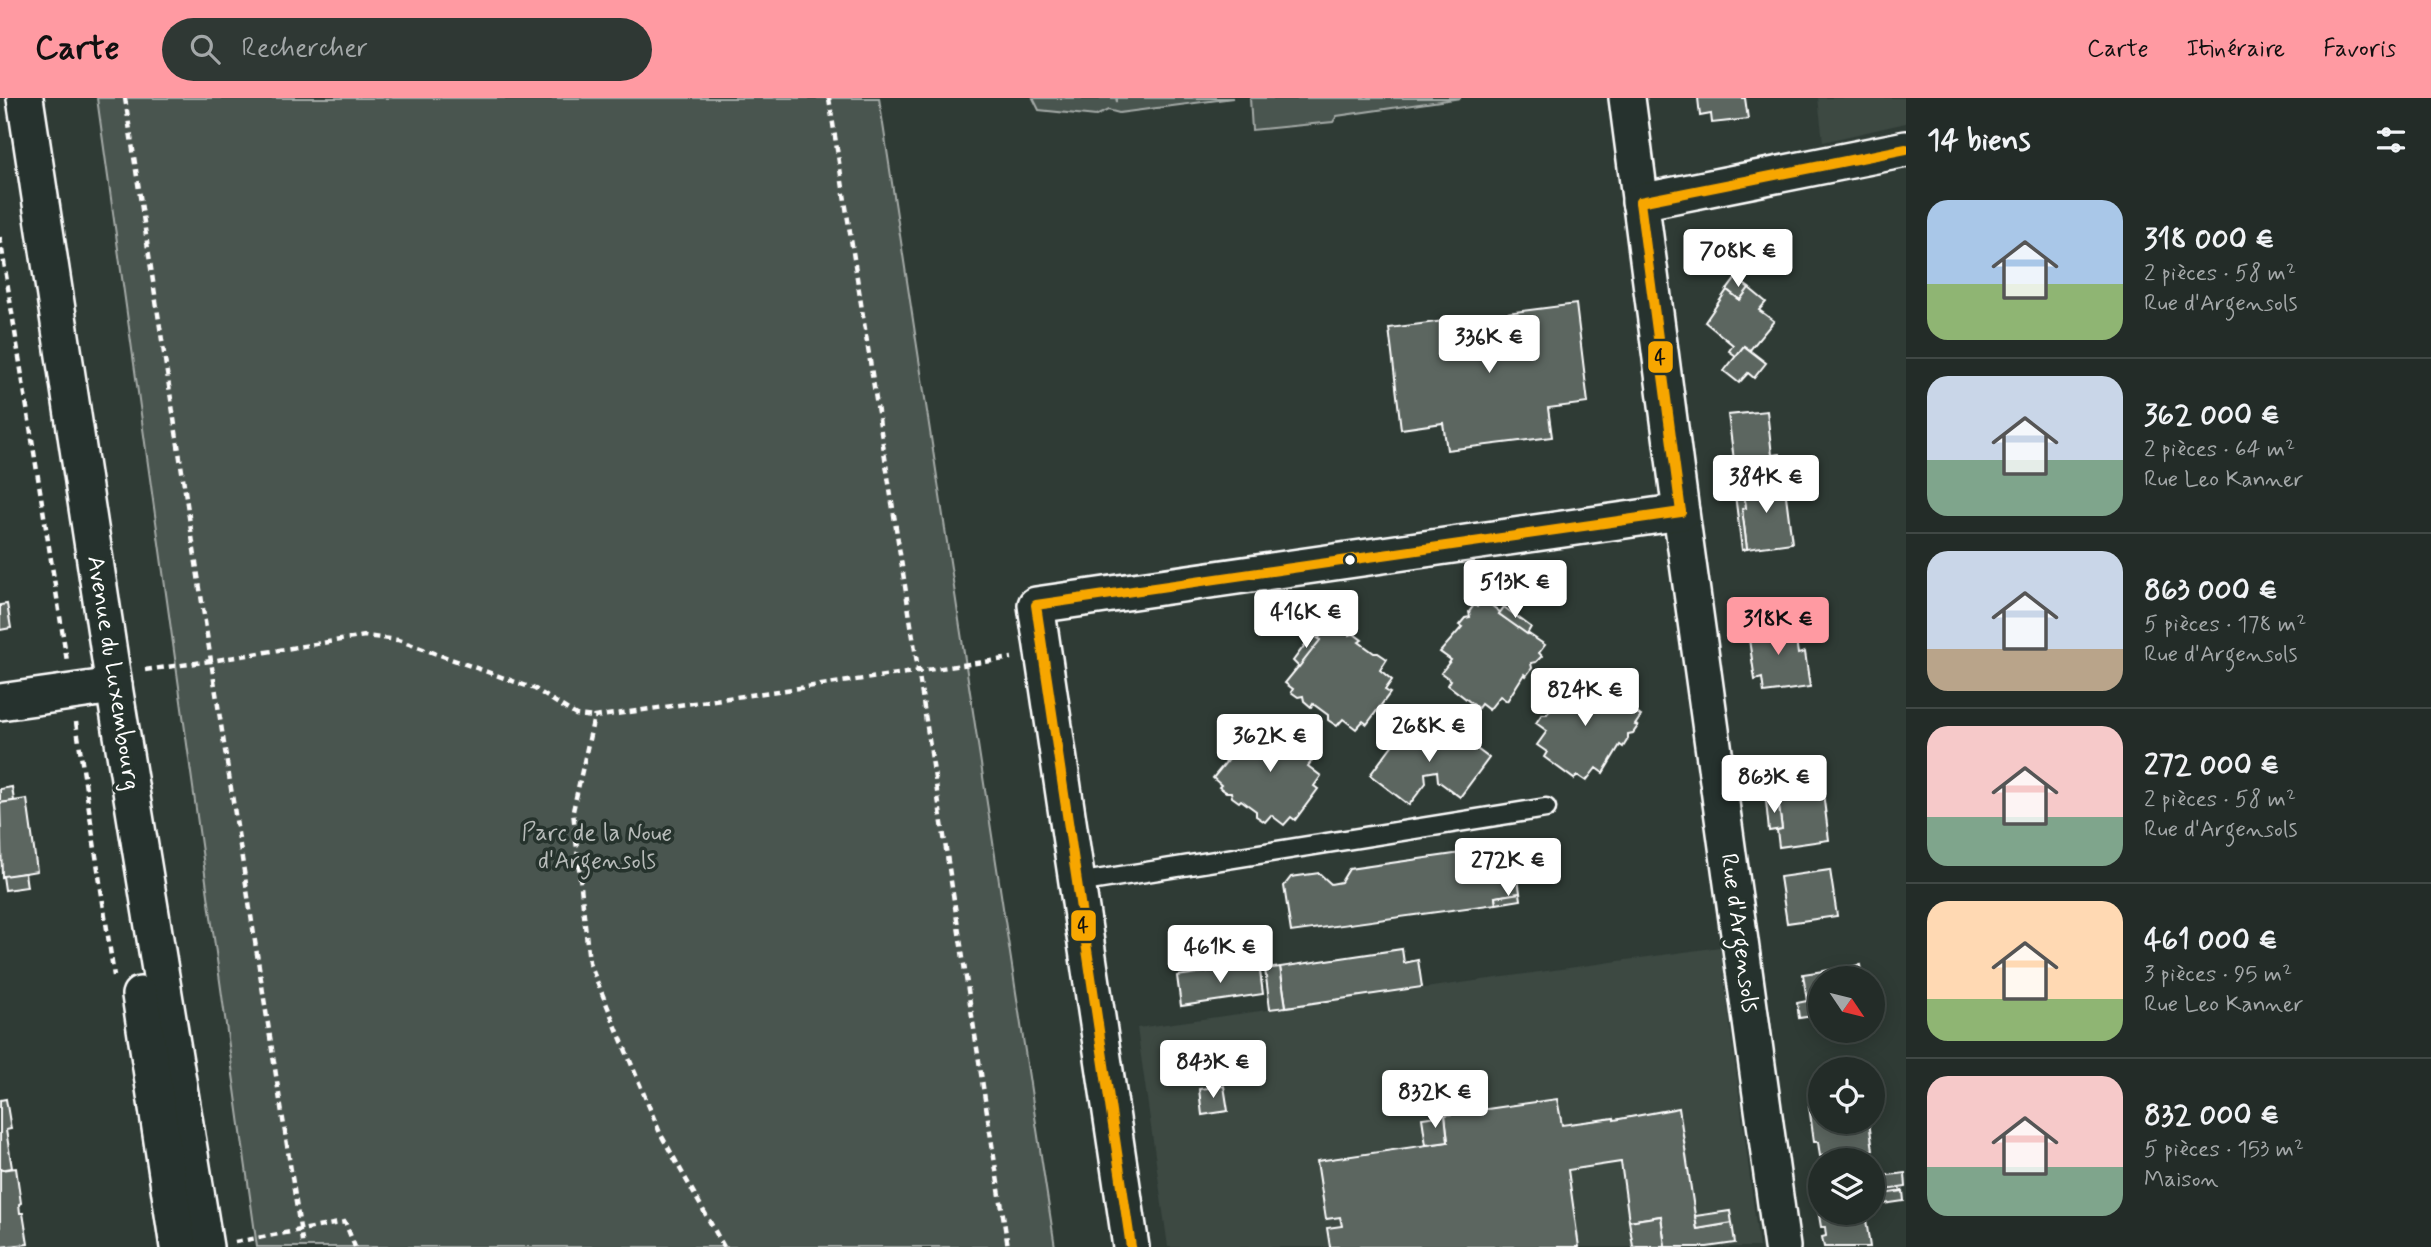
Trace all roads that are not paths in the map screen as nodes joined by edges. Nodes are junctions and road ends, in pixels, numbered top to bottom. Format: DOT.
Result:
graph roads {
  1 [pos="5,98"];
  2 [pos="24,98"];
  3 [pos="1627,98"];
  4 [pos="1906,149"];
  5 [pos="1640,202"];
  6 [pos="1681,512"];
  7 [pos="98,686"];
  8 [pos="0,702"];
  9 [pos="1546,808"];
  10 [pos="1077,883"];
  11 [pos="219,1245"];
  12 [pos="178,1247"];
  13 [pos="1131,1247"];
  14 [pos="1782,1247"];
  1 -- 7 [label="street, Avenue du Luxembourg"];
  2 -- 7 [label="street, Avenue du Luxembourg"];
  3 -- 5 [label="street, Rue d'Argensols"];
  4 -- 5 [label="street"];
  5 -- 6 [label="street, Rue d'Argensols"];
  6 -- 10 [label="street"];
  6 -- 14 [label="street, Rue d'Argensols"];
  7 -- 8 [label="street"];
  7 -- 11 [label="street, Avenue du Luxembourg"];
  7 -- 12 [label="street, Avenue du Luxembourg"];
  9 -- 10 [label="lane"];
  10 -- 13 [label="street"];
}
